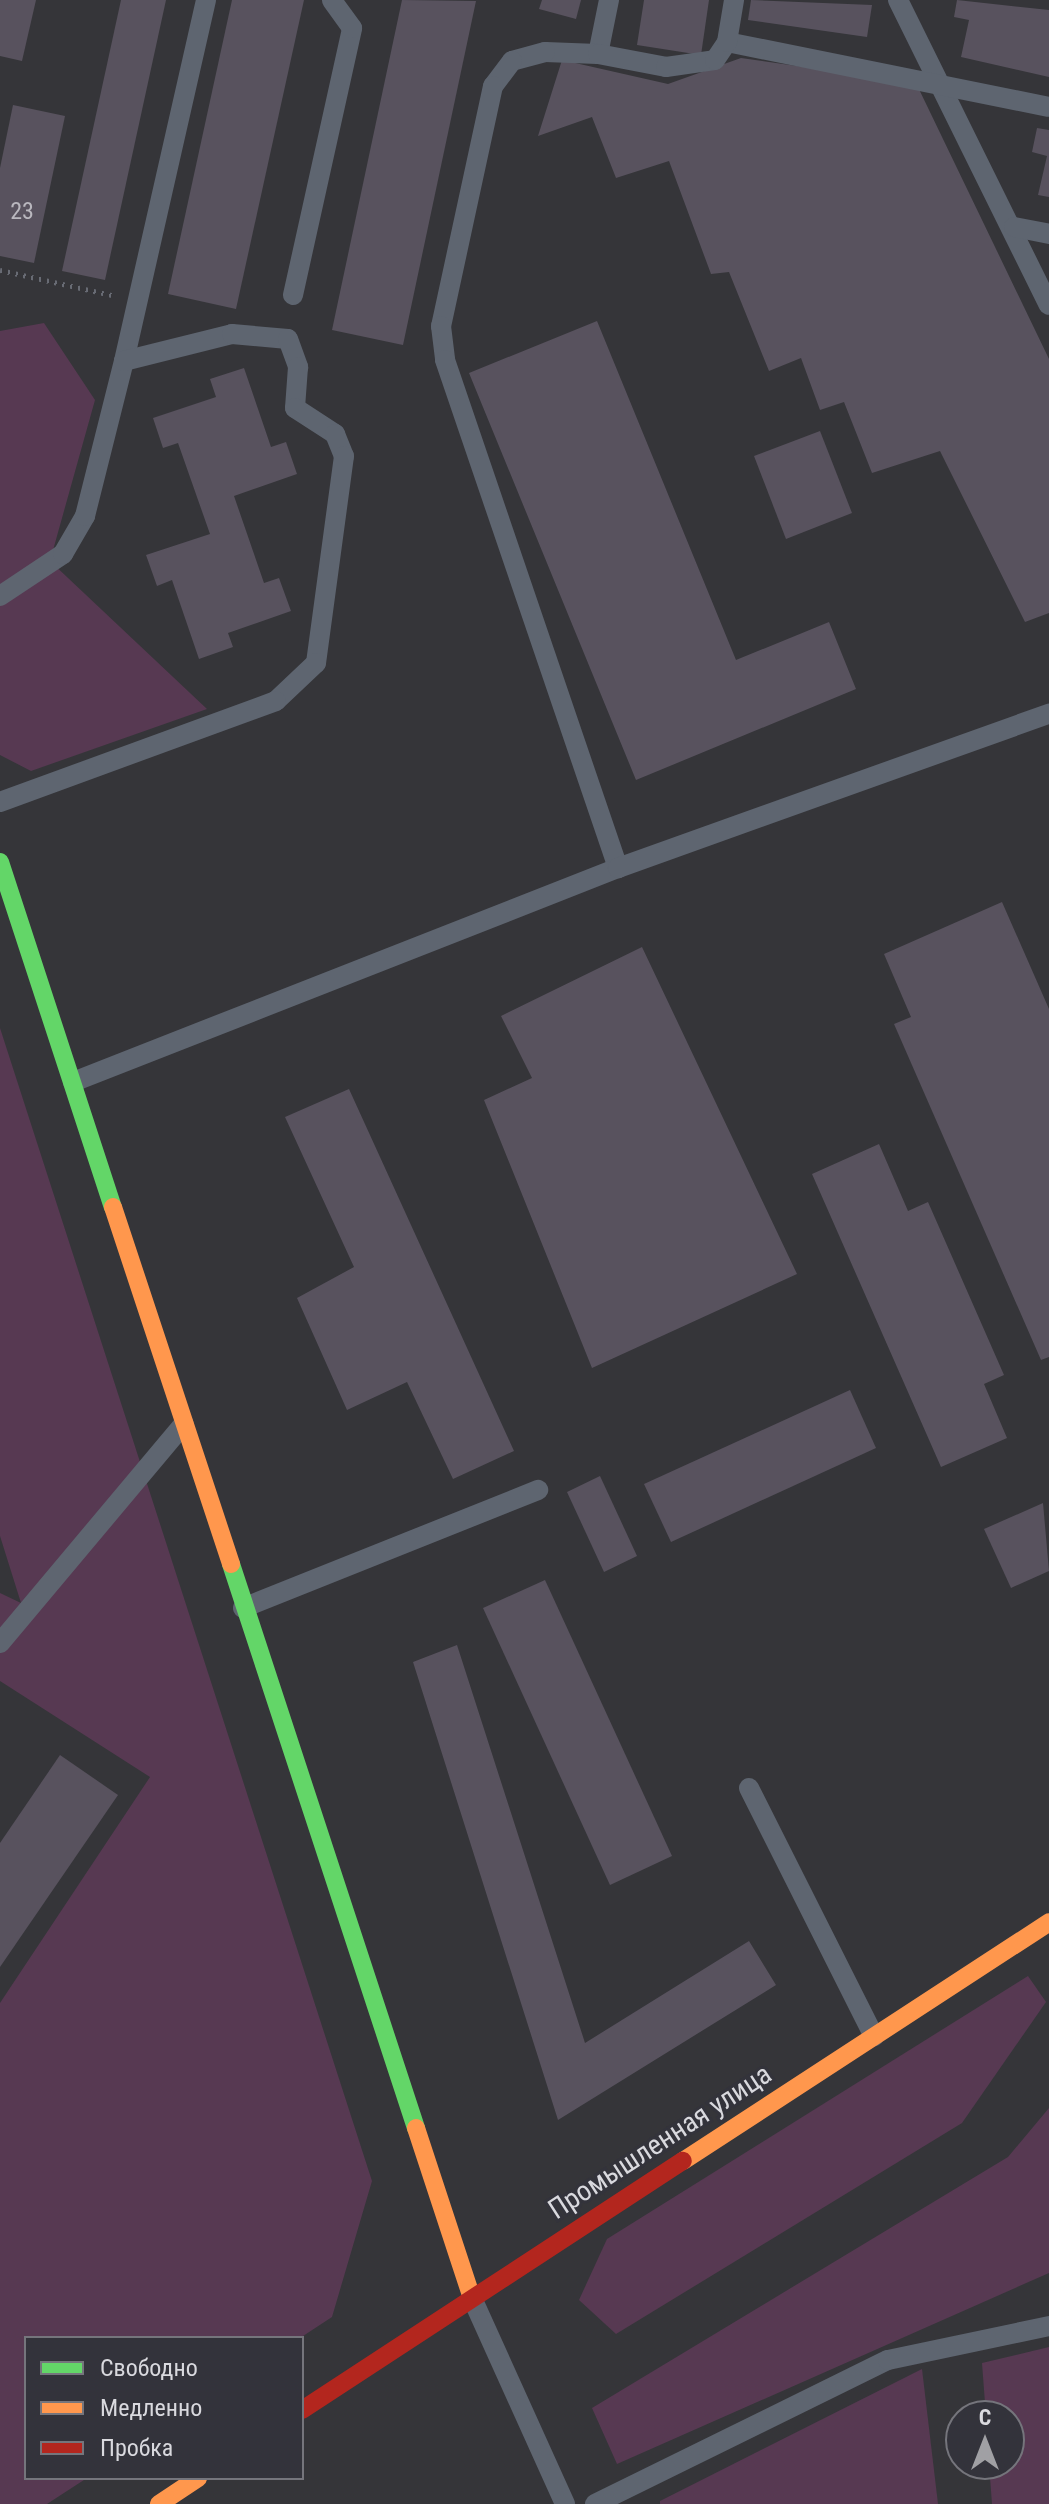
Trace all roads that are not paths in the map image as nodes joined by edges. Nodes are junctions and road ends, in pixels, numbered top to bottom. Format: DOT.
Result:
graph roads {
  1 [pos="206,0"];
  2 [pos="332,0"];
  3 [pos="609,0"];
  4 [pos="734,0"];
  5 [pos="898,0"];
  6 [pos="727,42"];
  7 [pos="598,54"];
  8 [pos="944,82"];
  9 [pos="1049,107"];
  10 [pos="1014,227"];
  11 [pos="1049,234"];
  12 [pos="293,295"];
  13 [pos="1049,305"];
  14 [pos="124,361"];
  15 [pos="0,596"];
  16 [pos="1049,714"];
  17 [pos="0,802"];
  18 [pos="0,862"];
  19 [pos="618,868"];
  20 [pos="73,1082"];
  21 [pos="184,1424"];
  22 [pos="538,1490"];
  23 [pos="243,1608"];
  24 [pos="0,1643"];
  25 [pos="749,1788"];
  26 [pos="1049,1922"];
  27 [pos="874,2036"];
  28 [pos="472,2298"];
  29 [pos="1049,2326"];
  30 [pos="304,2409"];
  31 [pos="195,2480"];
  32 [pos="159,2504"];
  33 [pos="565,2504"];
  34 [pos="595,2504"];
  1 -- 14 [label="lane"];
  2 -- 12 [label="lane"];
  3 -- 7 [label="lane"];
  4 -- 6 [label="lane"];
  5 -- 8 [label="lane"];
  6 -- 7 [label="lane"];
  6 -- 8 [label="lane"];
  7 -- 19 [label="lane"];
  8 -- 9 [label="lane"];
  8 -- 10 [label="lane"];
  10 -- 11 [label="lane"];
  10 -- 13 [label="lane"];
  14 -- 15 [label="lane"];
  14 -- 17 [label="lane"];
  16 -- 19 [label="lane"];
  18 -- 20 [label="street"];
  19 -- 20 [label="lane"];
  20 -- 21 [label="street"];
  21 -- 23 [label="street"];
  21 -- 24 [label="lane"];
  22 -- 23 [label="lane"];
  23 -- 28 [label="street"];
  25 -- 27 [label="lane"];
  26 -- 27 [label="street, Промышленная улица"];
  27 -- 28 [label="street, Промышленная улица"];
  28 -- 30 [label="street, Промышленная улица"];
  28 -- 33 [label="lane"];
  29 -- 34 [label="lane"];
  31 -- 32 [label="street"];
}
